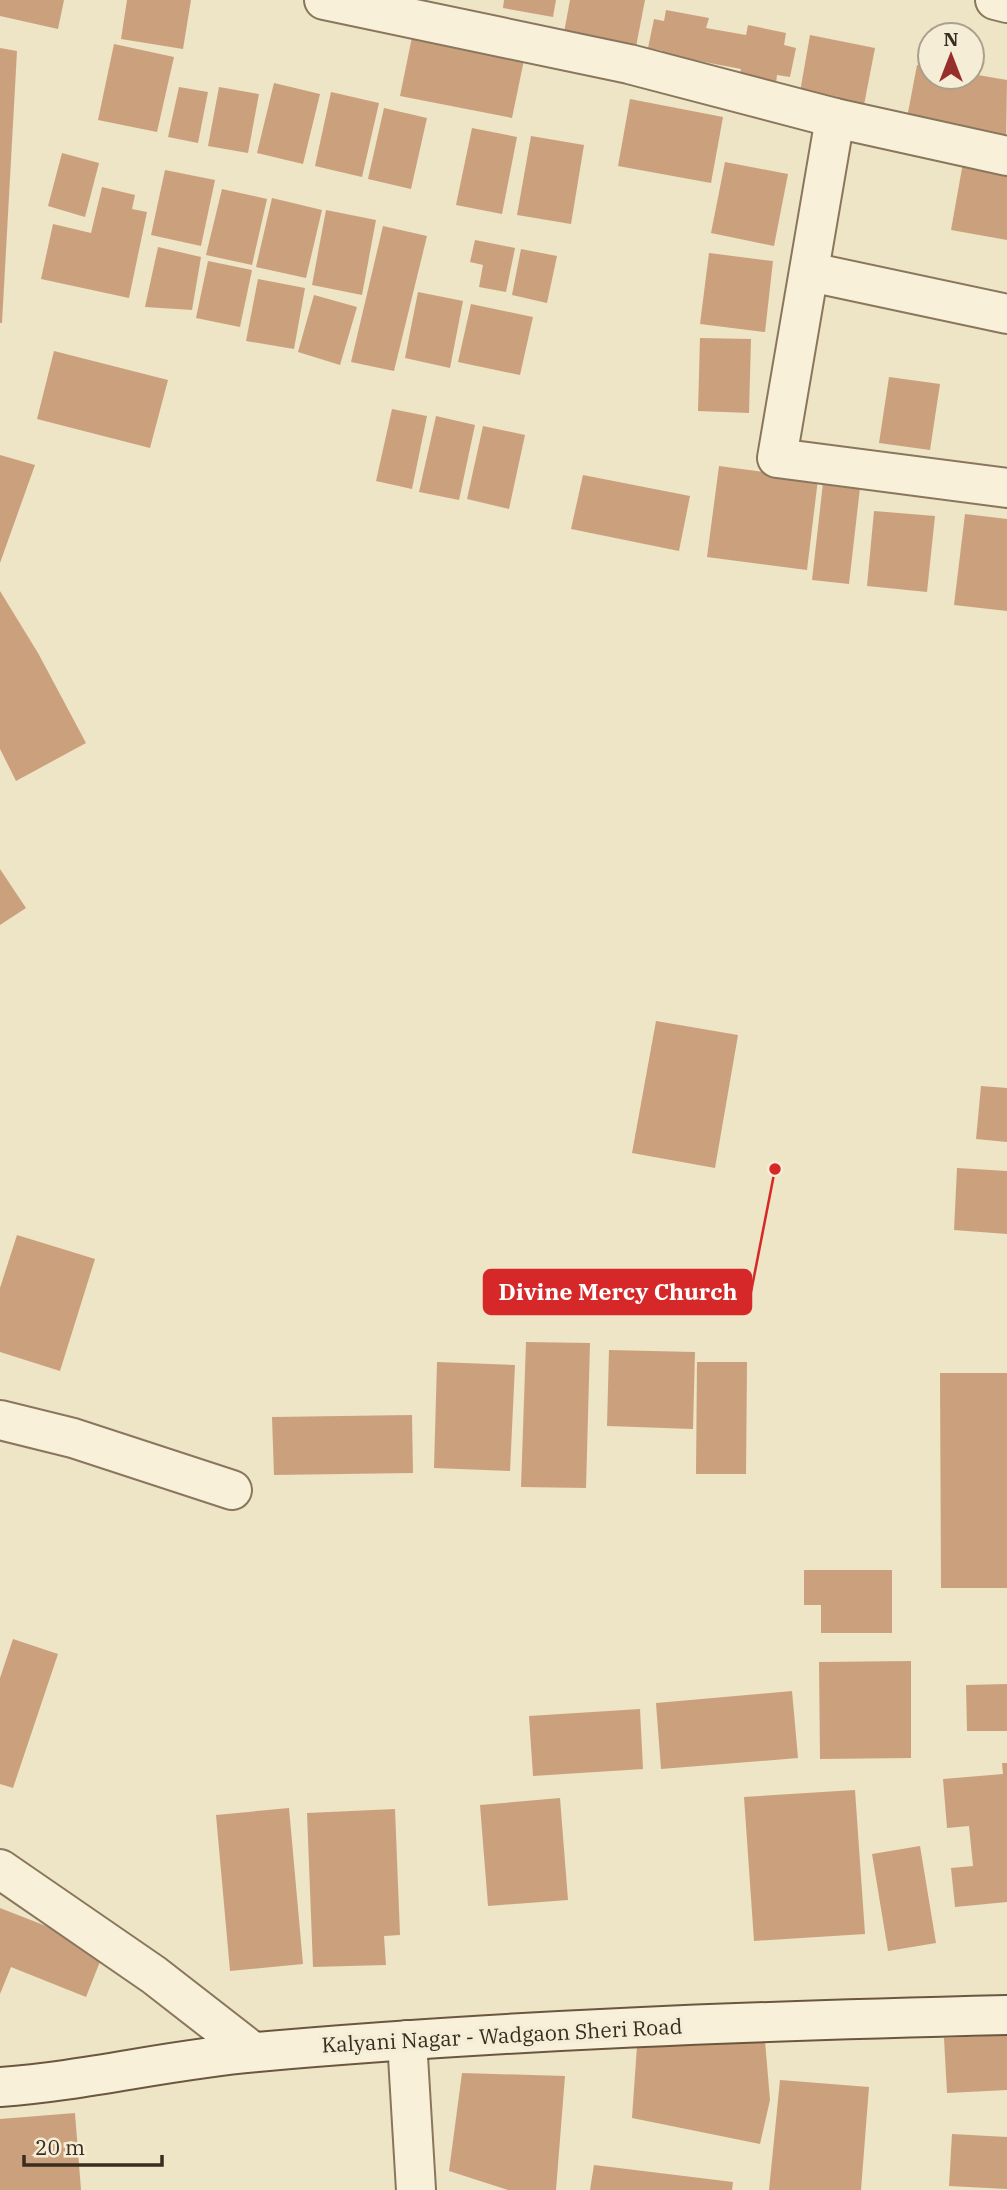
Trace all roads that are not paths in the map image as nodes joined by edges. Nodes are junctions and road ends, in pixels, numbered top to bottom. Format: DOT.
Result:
graph roads {
  1 [pos="324,0"];
  2 [pos="995,0"];
  3 [pos="1007,3"];
  4 [pos="835,118"];
  5 [pos="1007,156"];
  6 [pos="810,272"];
  7 [pos="1007,314"];
  8 [pos="1007,488"];
  9 [pos="0,1420"];
  10 [pos="232,1490"];
  11 [pos="0,1869"];
  12 [pos="1007,2015"];
  13 [pos="407,2040"];
  14 [pos="253,2052"];
  15 [pos="0,2087"];
  16 [pos="416,2190"];
  1 -- 4 [label="street"];
  2 -- 3 [label="street"];
  4 -- 5 [label="street"];
  4 -- 6 [label="street"];
  6 -- 7 [label="street"];
  6 -- 8 [label="street"];
  9 -- 10 [label="street"];
  11 -- 14 [label="street"];
  12 -- 13 [label="street, Kalyani Nagar - Wadgaon Sheri Road"];
  13 -- 14 [label="street, Kalyani Nagar - Wadgaon Sheri Road"];
  13 -- 16 [label="street"];
  14 -- 15 [label="street, Kalyani Nagar - Wadgaon Sheri Road"];
}
